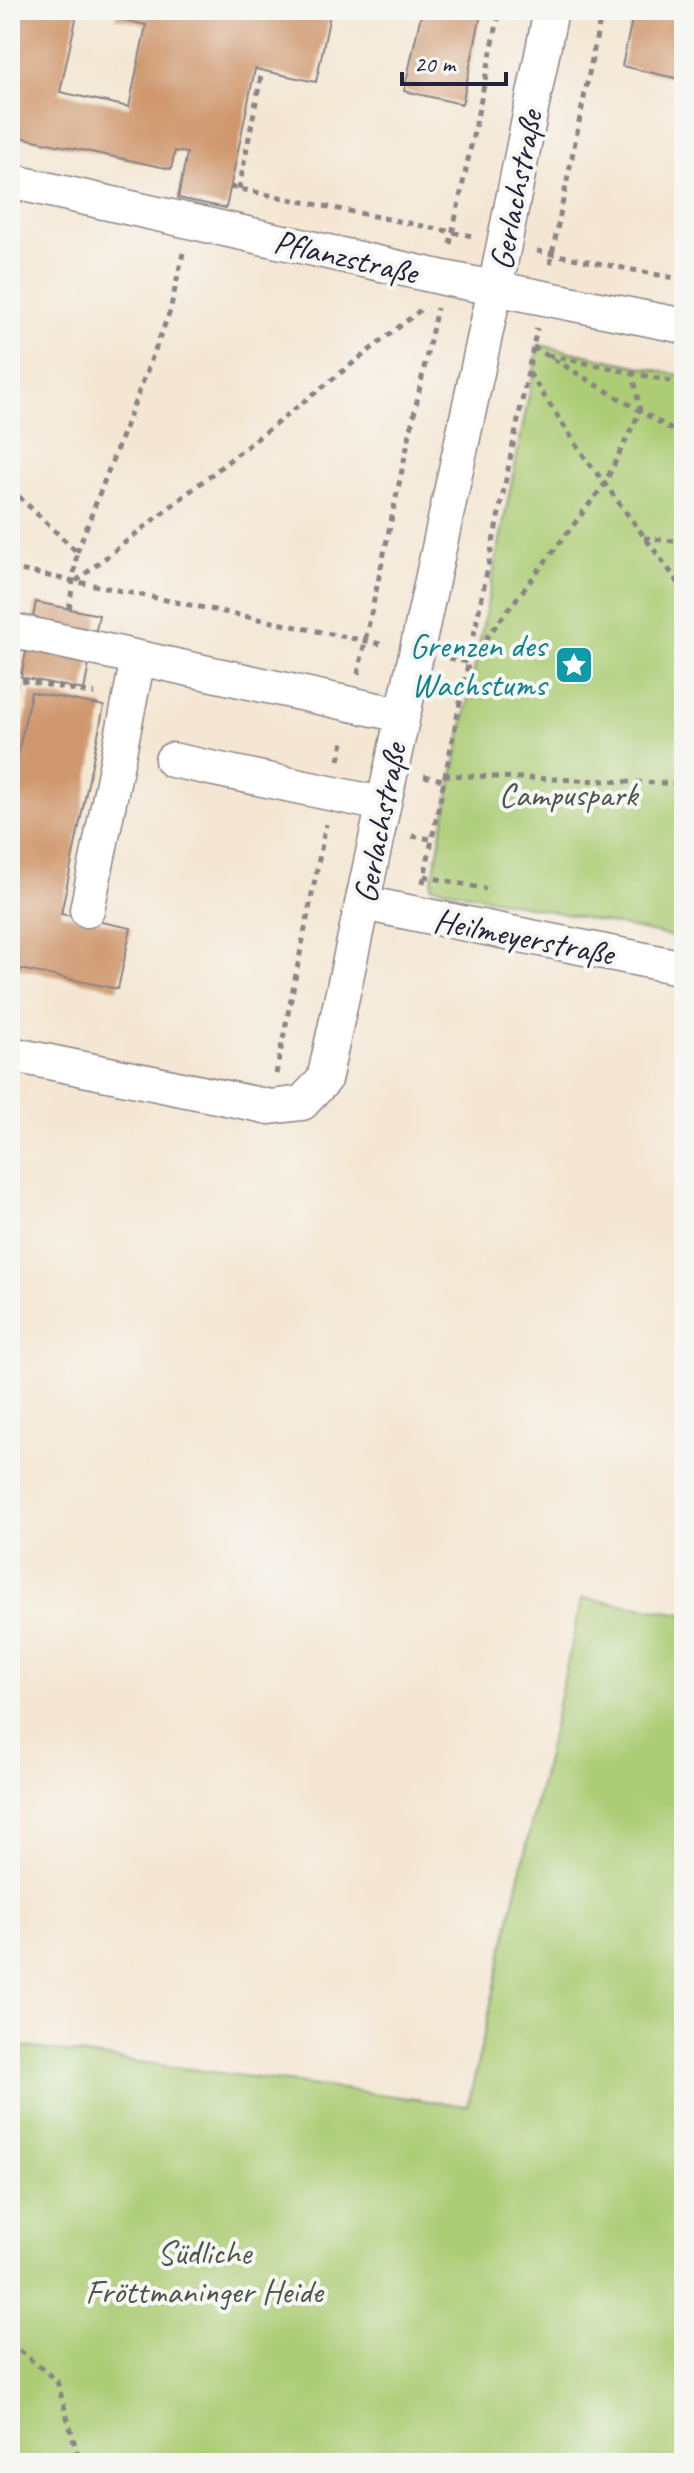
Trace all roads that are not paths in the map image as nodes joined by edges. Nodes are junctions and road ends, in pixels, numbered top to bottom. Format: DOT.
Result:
graph roads {
  1 [pos="551,10"];
  2 [pos="10,181"];
  3 [pos="495,289"];
  4 [pos="684,326"];
  5 [pos="10,630"];
  6 [pos="138,659"];
  7 [pos="401,715"];
  8 [pos="172,760"];
  9 [pos="382,804"];
  10 [pos="363,903"];
  11 [pos="87,910"];
  12 [pos="684,968"];
  13 [pos="10,1054"];
  1 -- 3 [label="street, Gerlachstraße"];
  2 -- 3 [label="street, Pflanzstraße"];
  3 -- 4 [label="street, Pflanzstraße"];
  3 -- 7 [label="street, Gerlachstraße"];
  5 -- 6 [label="street"];
  6 -- 7 [label="street"];
  6 -- 11 [label="street"];
  7 -- 9 [label="street, Gerlachstraße"];
  8 -- 9 [label="street"];
  9 -- 10 [label="street, Gerlachstraße"];
  10 -- 12 [label="street, Heilmeyerstraße"];
  10 -- 13 [label="street, Gerlachstraße"];
}
